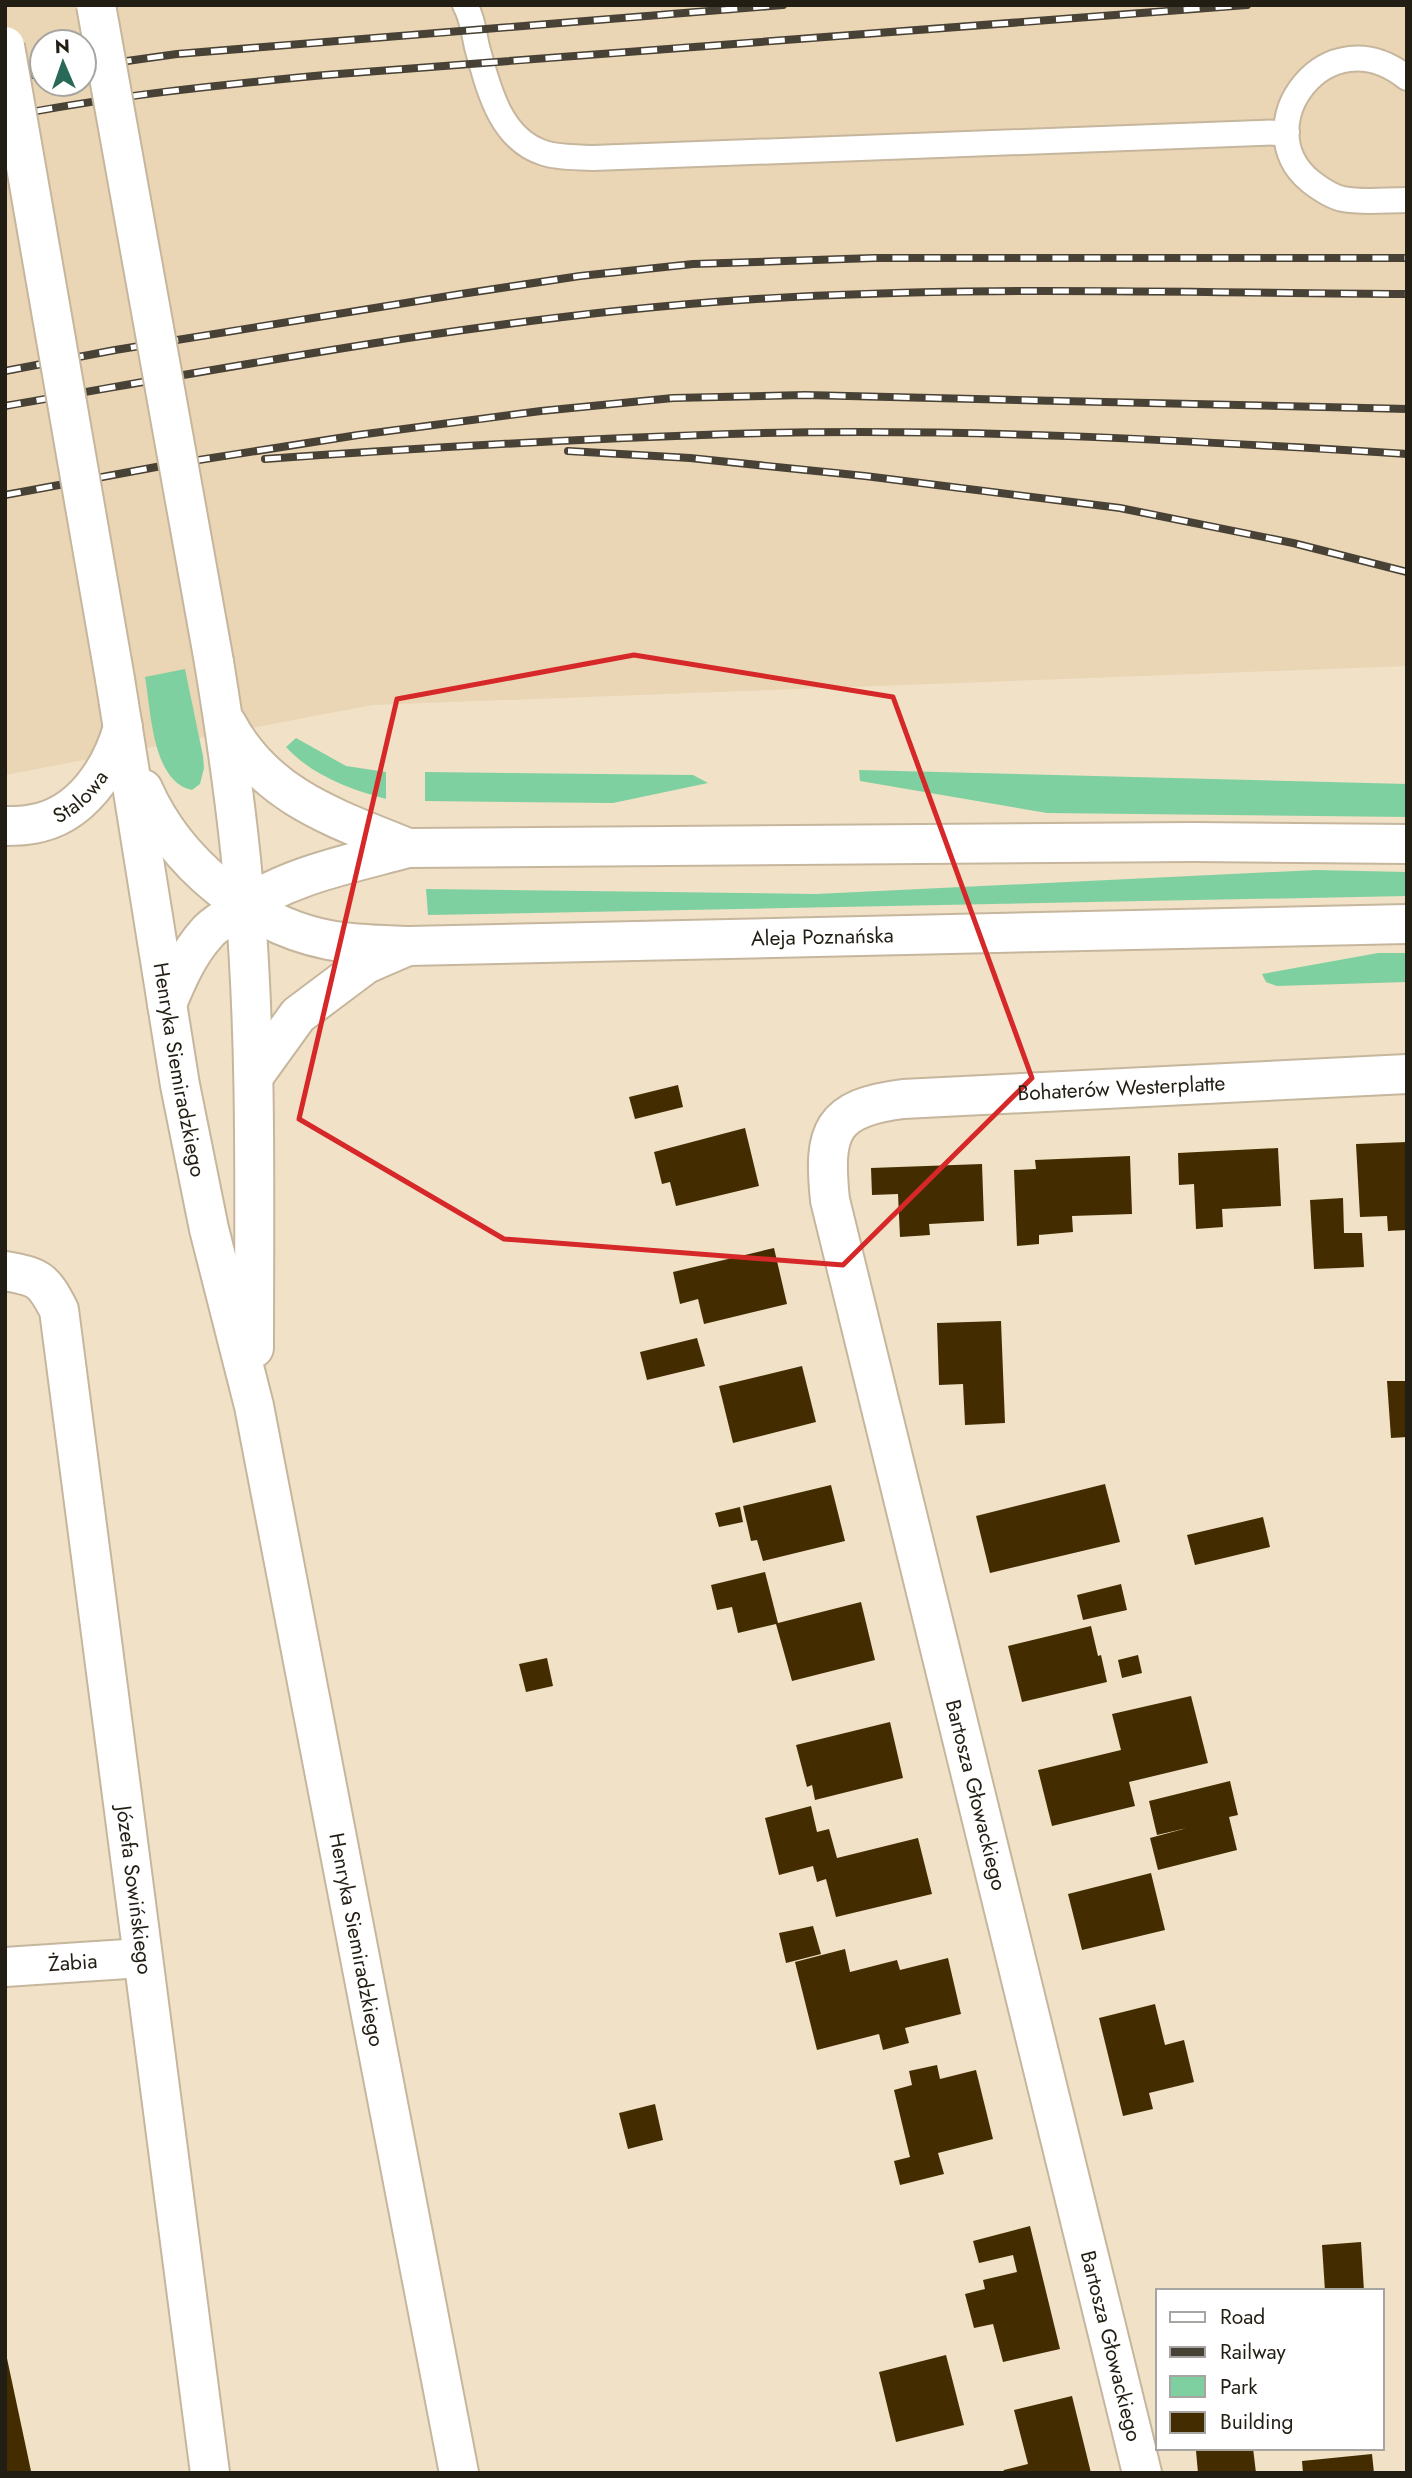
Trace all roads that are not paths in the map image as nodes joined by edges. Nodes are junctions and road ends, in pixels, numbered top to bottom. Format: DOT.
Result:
graph roads {
  1 [pos="96,5"];
  2 [pos="465,5"];
  3 [pos="5,46"];
  4 [pos="1407,55"];
  5 [pos="1359,58"];
  6 [pos="1407,78"];
  7 [pos="1287,132"];
  8 [pos="1407,180"];
  9 [pos="1365,200"];
  10 [pos="1407,200"];
  11 [pos="223,716"];
  12 [pos="123,727"];
  13 [pos="5,826"];
  14 [pos="1407,844"];
  15 [pos="408,848"];
  16 [pos="246,904"];
  17 [pos="1407,924"];
  18 [pos="410,946"];
  19 [pos="167,1004"];
  20 [pos="1407,1074"];
  21 [pos="254,1076"];
  22 [pos="842,1118"];
  23 [pos="5,1271"];
  24 [pos="254,1406"];
  25 [pos="142,1958"];
  26 [pos="5,1967"];
  27 [pos="210,2473"];
  28 [pos="459,2473"];
  29 [pos="1142,2473"];
  1 -- 11 [label="main road, Henryka Siemiradzkiego, bridge"];
  2 -- 7 [label="lane"];
  3 -- 12 [label="main road, bridge"];
  4 -- 5 [label="lane"];
  5 -- 6 [label="lane"];
  5 -- 7 [label="lane"];
  7 -- 9 [label="lane"];
  8 -- 9 [label="lane"];
  9 -- 10 [label="lane"];
  11 -- 15 [label="main road"];
  11 -- 16 [label="main road, Henryka Siemiradzkiego"];
  12 -- 13 [label="main road, Stalowa"];
  12 -- 16 [label="main road, Aleja Poznańska"];
  12 -- 19 [label="main road, Henryka Siemiradzkiego"];
  14 -- 15 [label="main road"];
  15 -- 16 [label="main road"];
  16 -- 18 [label="main road, Aleja Poznańska"];
  16 -- 19 [label="main road"];
  16 -- 21 [label="main road, Henryka Siemiradzkiego"];
  17 -- 18 [label="main road, Aleja Poznańska"];
  18 -- 21 [label="main road"];
  19 -- 24 [label="main road, Henryka Siemiradzkiego"];
  20 -- 22 [label="main road, Bohaterów Westerplatte"];
  21 -- 24 [label="main road, Henryka Siemiradzkiego"];
  22 -- 29 [label="main road, Bartosza Głowackiego"];
  23 -- 25 [label="main road, Józefa Sowińskiego"];
  24 -- 28 [label="main road, Henryka Siemiradzkiego"];
  25 -- 26 [label="main road, Żabia"];
  25 -- 27 [label="main road, Józefa Sowińskiego"];
}
